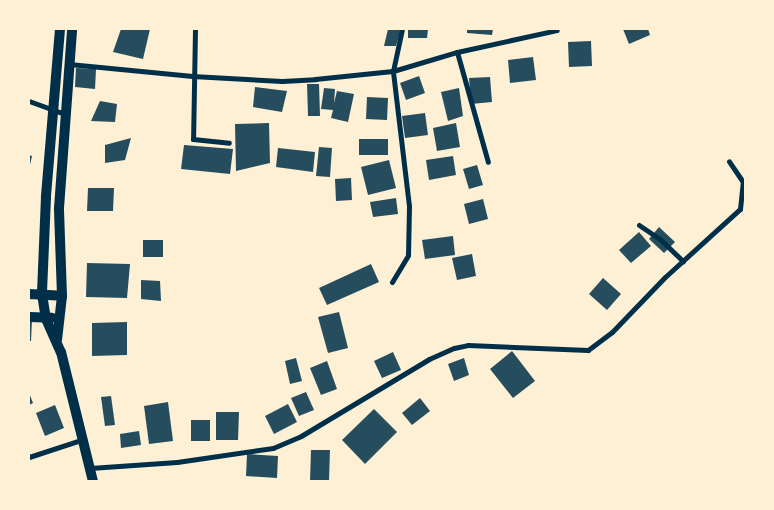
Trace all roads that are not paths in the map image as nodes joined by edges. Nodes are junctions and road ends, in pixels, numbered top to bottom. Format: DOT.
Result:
graph roads {
  1 [pos="60,29"];
  2 [pos="72,29"];
  3 [pos="195,29"];
  4 [pos="402,29"];
  5 [pos="557,30"];
  6 [pos="457,52"];
  7 [pos="69,64"];
  8 [pos="393,71"];
  9 [pos="192,76"];
  10 [pos="29,100"];
  11 [pos="54,110"];
  12 [pos="64,114"];
  13 [pos="229,143"];
  14 [pos="729,161"];
  15 [pos="488,162"];
  16 [pos="639,224"];
  17 [pos="684,261"];
  18 [pos="392,282"];
  19 [pos="29,294"];
  20 [pos="42,294"];
  21 [pos="62,296"];
  22 [pos="29,317"];
  23 [pos="61,317"];
  24 [pos="46,319"];
  25 [pos="57,340"];
  26 [pos="81,440"];
  27 [pos="29,457"];
  28 [pos="90,468"];
  29 [pos="92,481"];
  1 -- 11 [label="main road"];
  2 -- 7 [label="main road"];
  3 -- 9 [label="street"];
  4 -- 8 [label="street"];
  5 -- 6 [label="street"];
  6 -- 8 [label="street"];
  6 -- 15 [label="street"];
  7 -- 9 [label="street"];
  7 -- 12 [label="main road"];
  8 -- 9 [label="street"];
  8 -- 18 [label="street"];
  9 -- 13 [label="street"];
  10 -- 11 [label="street"];
  11 -- 12 [label="street"];
  11 -- 20 [label="main road"];
  12 -- 21 [label="main road"];
  14 -- 17 [label="street"];
  16 -- 17 [label="street"];
  17 -- 28 [label="street"];
  19 -- 20 [label="main road"];
  20 -- 21 [label="main road"];
  20 -- 24 [label="main road"];
  21 -- 23 [label="main road"];
  22 -- 24 [label="main road"];
  23 -- 24 [label="main road"];
  23 -- 25 [label="main road"];
  24 -- 25 [label="main road"];
  25 -- 26 [label="main road"];
  26 -- 27 [label="street"];
  26 -- 28 [label="main road"];
  28 -- 29 [label="main road"];
}
